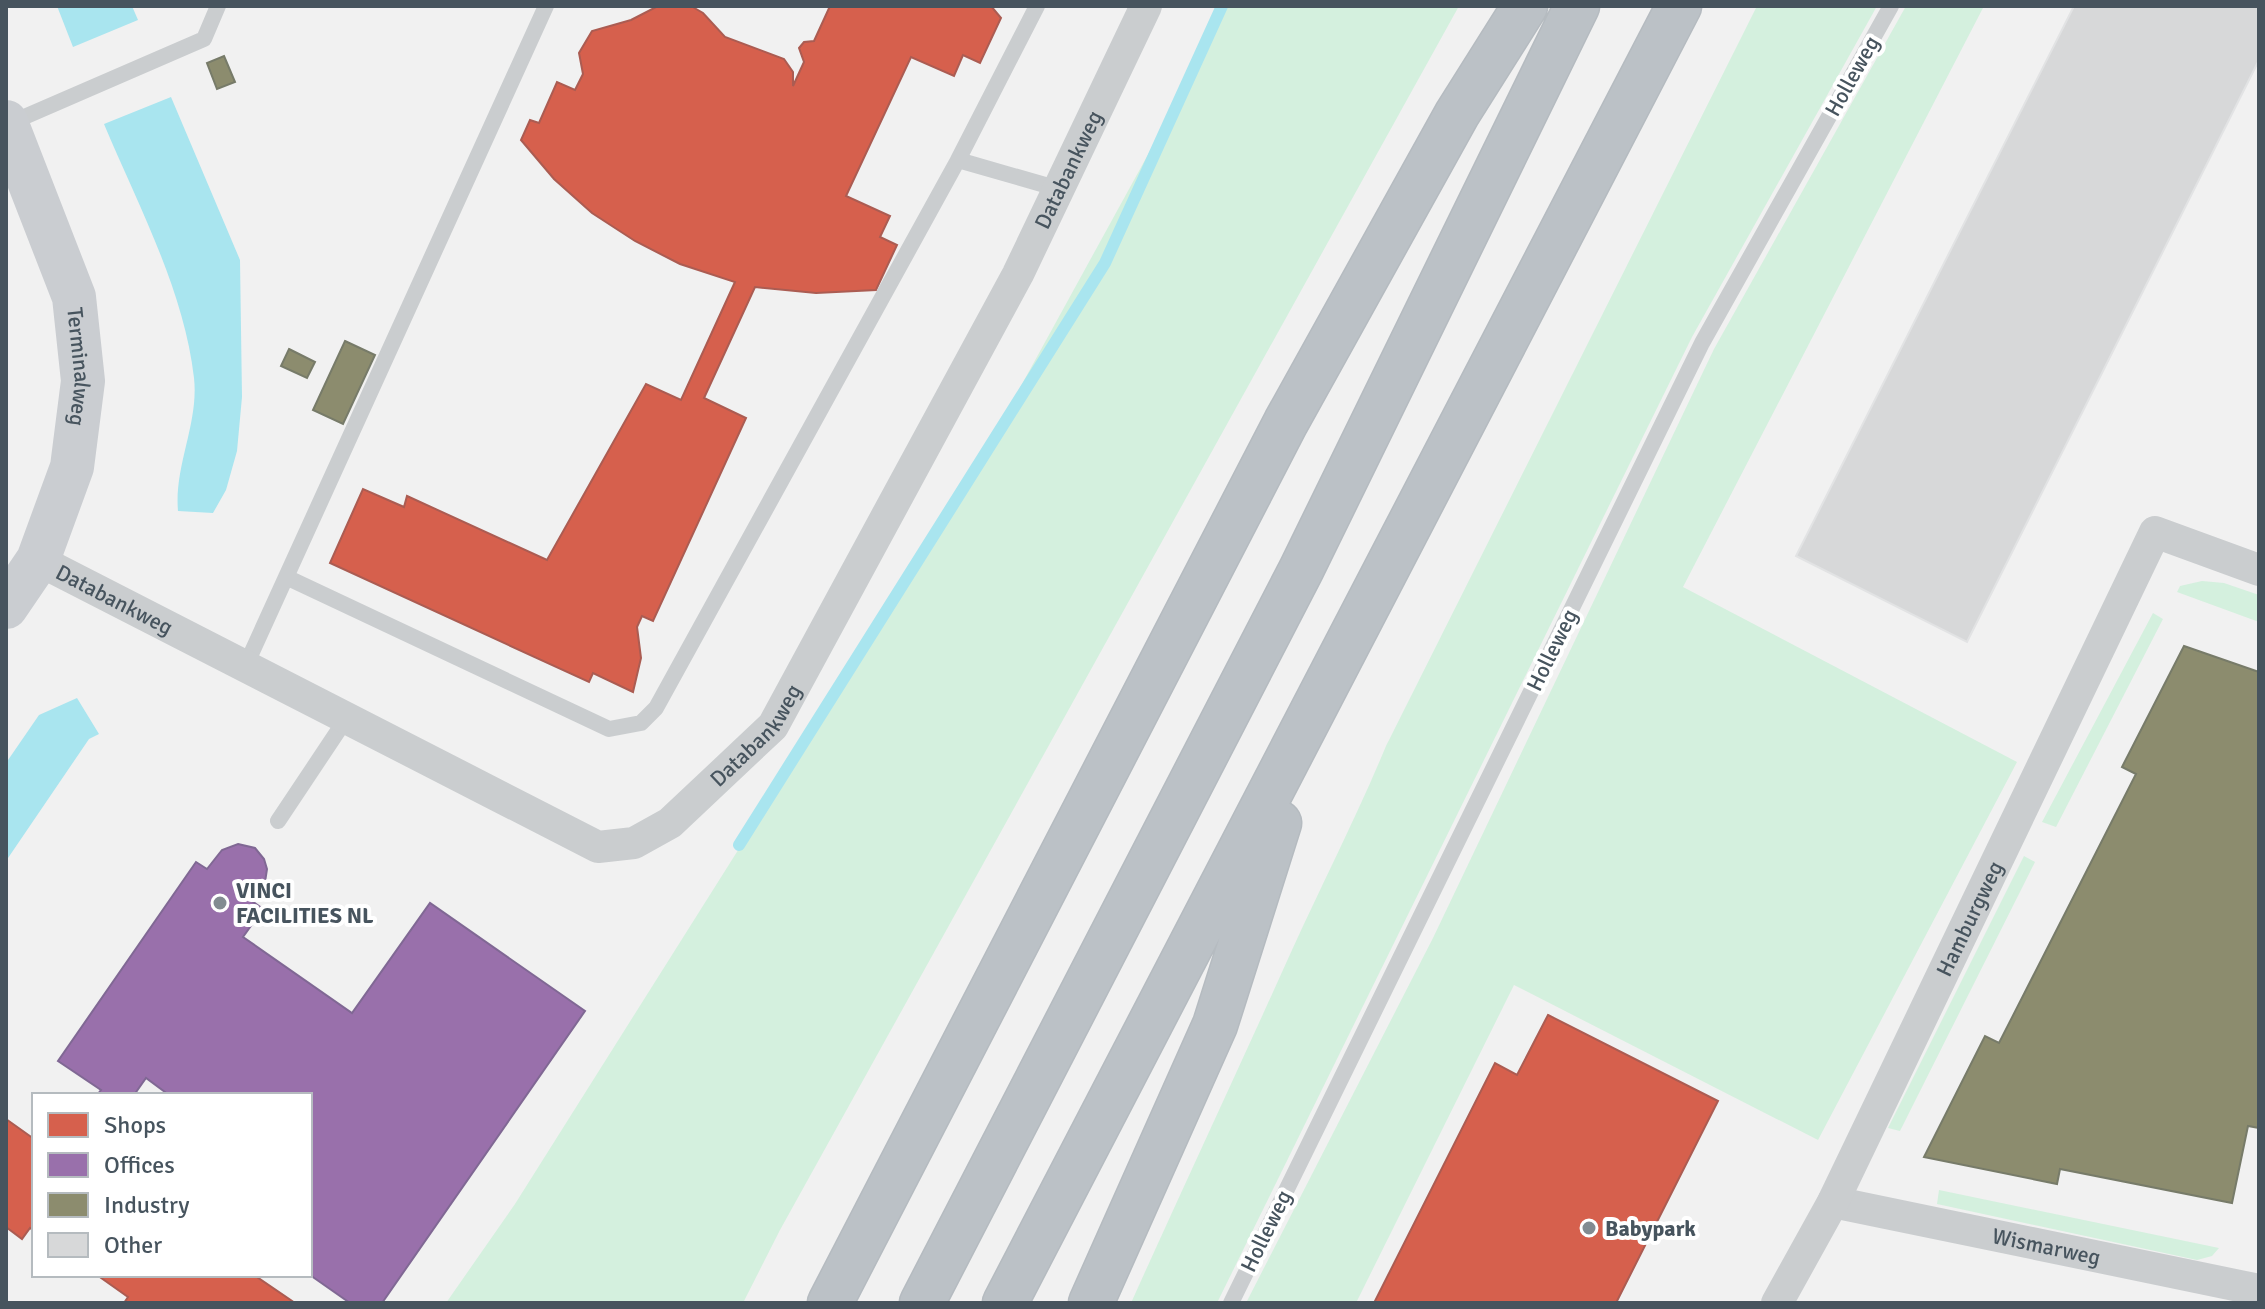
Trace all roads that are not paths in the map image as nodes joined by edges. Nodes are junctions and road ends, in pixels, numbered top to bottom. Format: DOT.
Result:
graph roads {
  1 [pos="218,6"];
  2 [pos="546,6"];
  3 [pos="1037,6"];
  4 [pos="1146,6"];
  5 [pos="1525,6"];
  6 [pos="1577,6"];
  7 [pos="1679,6"];
  8 [pos="1891,6"];
  9 [pos="6,123"];
  10 [pos="958,160"];
  11 [pos="1059,189"];
  12 [pos="38,560"];
  13 [pos="2259,570"];
  14 [pos="286,577"];
  15 [pos="6,607"];
  16 [pos="246,665"];
  17 [pos="1315,710"];
  18 [pos="346,719"];
  19 [pos="278,821"];
  20 [pos="1833,1202"];
  21 [pos="2259,1290"];
  22 [pos="830,1303"];
  23 [pos="922,1303"];
  24 [pos="1005,1303"];
  25 [pos="1091,1303"];
  26 [pos="1231,1303"];
  27 [pos="1777,1303"];
  1 -- 9 [label="lane"];
  2 -- 14 [label="lane"];
  3 -- 10 [label="lane"];
  4 -- 11 [label="street, Databankweg"];
  5 -- 22 [label="highway"];
  6 -- 23 [label="highway"];
  7 -- 17 [label="highway"];
  8 -- 26 [label="lane, Holleweg"];
  9 -- 12 [label="street, Terminalweg"];
  10 -- 11 [label="lane"];
  10 -- 14 [label="lane"];
  11 -- 18 [label="street, Databankweg"];
  12 -- 15 [label="street, Terminalweg"];
  12 -- 16 [label="street, Databankweg"];
  13 -- 20 [label="street, Hamburgweg"];
  14 -- 16 [label="lane"];
  16 -- 18 [label="street, Databankweg"];
  17 -- 24 [label="highway"];
  17 -- 25 [label="highway"];
  18 -- 19 [label="lane"];
  20 -- 21 [label="street, Wismarweg"];
  20 -- 27 [label="street, Hamburgweg"];
}
